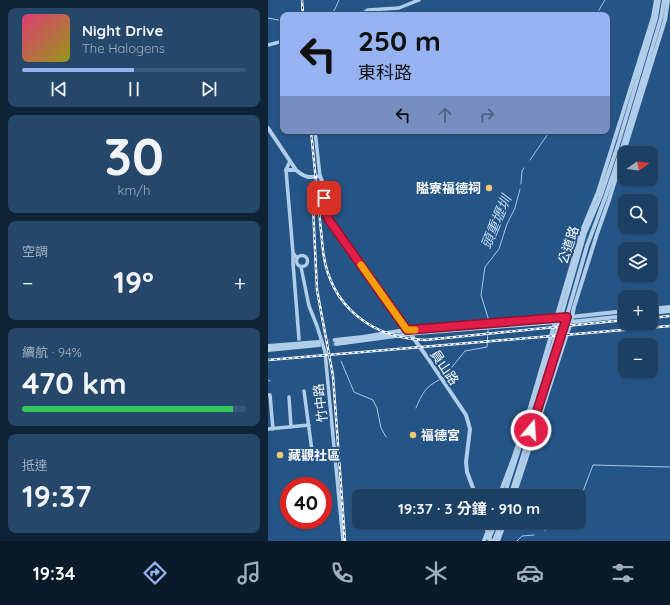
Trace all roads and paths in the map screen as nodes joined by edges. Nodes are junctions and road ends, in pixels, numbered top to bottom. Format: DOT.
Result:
graph roads {
  1 [pos="419,0"];
  2 [pos="656,0"];
  3 [pos="659,0"];
  4 [pos="664,0"];
  5 [pos="668,0"];
  6 [pos="365,12"];
  7 [pos="280,42"];
  8 [pos="268,45"];
  9 [pos="268,128"];
  10 [pos="315,134"];
  11 [pos="290,161"];
  12 [pos="286,170"];
  13 [pos="296,170"];
  14 [pos="320,176"];
  15 [pos="293,253"];
  16 [pos="297,258"];
  17 [pos="301,267"];
  18 [pos="670,307"];
  19 [pos="658,308"];
  20 [pos="670,310"];
  21 [pos="618,312"];
  22 [pos="658,312"];
  23 [pos="570,317"];
  24 [pos="618,317"];
  25 [pos="558,320"];
  26 [pos="568,322"];
  27 [pos="483,325"];
  28 [pos="407,330"];
  29 [pos="411,334"];
  30 [pos="299,339"];
  31 [pos="561,343"];
  32 [pos="268,346"];
  33 [pos="268,350"];
  34 [pos="304,391"];
  35 [pos="268,395"];
  36 [pos="289,397"];
  37 [pos="309,425"];
  38 [pos="291,427"];
  39 [pos="273,428"];
  40 [pos="268,429"];
  41 [pos="312,451"];
  42 [pos="515,460"];
  43 [pos="473,489"];
  44 [pos="502,489"];
  45 [pos="506,489"];
  46 [pos="512,489"];
  47 [pos="516,489"];
  48 [pos="498,529"];
  49 [pos="502,529"];
  50 [pos="489,538"];
  51 [pos="343,541"];
  52 [pos="484,541"];
  53 [pos="494,541"];
  54 [pos="498,541"];
  1 -- 6 [label="street"];
  2 -- 25 [label="street, 公道路"];
  3 -- 25 [label="street, 公道路"];
  4 -- 23 [label="street, 公道路"];
  5 -- 23 [label="street, 公道路"];
  7 -- 8 [label="street"];
  9 -- 11 [label="street"];
  10 -- 14 [label="street"];
  11 -- 12 [label="street"];
  11 -- 13 [label="street"];
  12 -- 13 [label="street"];
  12 -- 15 [label="street"];
  13 -- 14 [label="street"];
  14 -- 28 [label="street, 員山路"];
  15 -- 16 [label="street"];
  15 -- 30 [label="street"];
  16 -- 17 [label="street"];
  16 -- 17 [label="street"];
  17 -- 51 [label="street, 竹中路"];
  18 -- 19 [label="street"];
  20 -- 22 [label="street"];
  21 -- 23 [label="street"];
  23 -- 25 [label="street"];
  23 -- 26 [label="street, 公道路"];
  24 -- 26 [label="street"];
  25 -- 26 [label="street"];
  25 -- 27 [label="street"];
  25 -- 42 [label="street, 公道路"];
  26 -- 31 [label="street, 公道路"];
  27 -- 28 [label="street"];
  27 -- 29 [label="street"];
  28 -- 29 [label="street, 員山路"];
  28 -- 29 [label="street"];
  29 -- 43 [label="street, 員山路"];
  31 -- 46 [label="street, 公道路"];
  31 -- 47 [label="street, 公道路"];
  32 -- 33 [label="street"];
  34 -- 37 [label="street"];
  35 -- 39 [label="street"];
  36 -- 38 [label="street"];
  37 -- 38 [label="street"];
  37 -- 41 [label="street"];
  38 -- 39 [label="street"];
  39 -- 40 [label="street"];
  42 -- 44 [label="street, 公道路"];
  42 -- 45 [label="street, 公道路"];
  48 -- 53 [label="street"];
  49 -- 54 [label="street"];
  50 -- 52 [label="street"];
}
